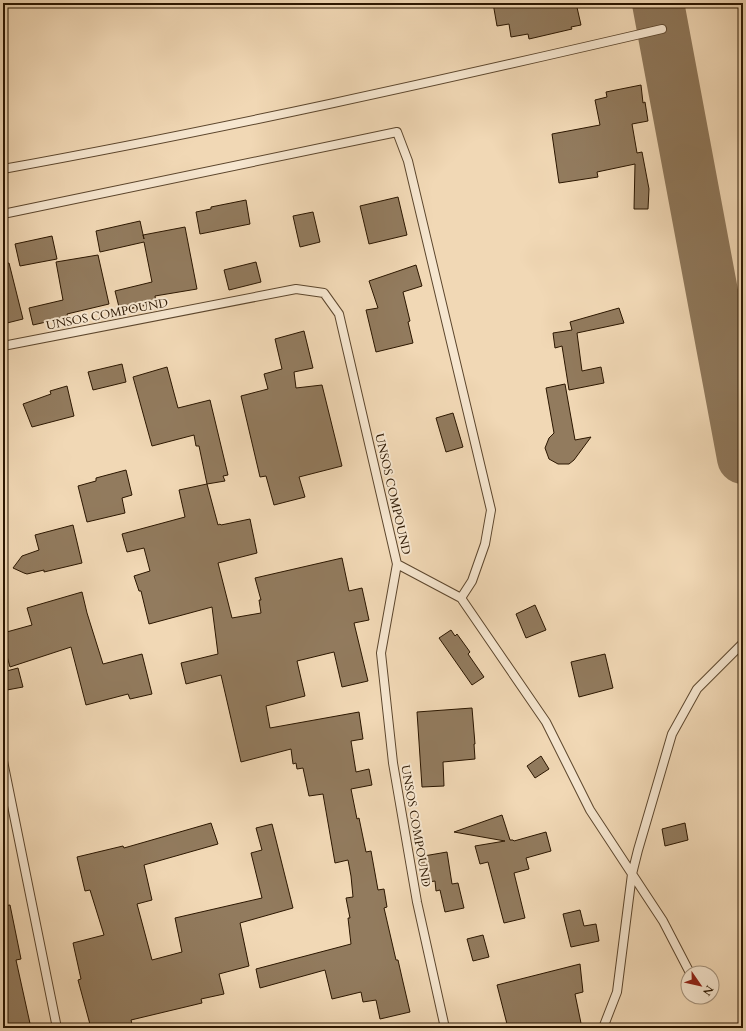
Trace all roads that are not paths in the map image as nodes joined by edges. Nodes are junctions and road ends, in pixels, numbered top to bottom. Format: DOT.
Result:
graph roads {
  1 [pos="662,29"];
  2 [pos="3,170"];
  3 [pos="3,214"];
  4 [pos="3,346"];
  5 [pos="397,564"];
  6 [pos="461,598"];
  7 [pos="743,643"];
  8 [pos="3,761"];
  9 [pos="632,874"];
  10 [pos="686,965"];
  11 [pos="57,1028"];
  12 [pos="445,1028"];
  13 [pos="603,1028"];
  1 -- 2 [label="lane"];
  3 -- 6 [label="lane"];
  4 -- 5 [label="lane, UNSOS COMPOUND"];
  5 -- 6 [label="lane"];
  5 -- 12 [label="lane, UNSOS COMPOUND"];
  6 -- 9 [label="lane"];
  7 -- 9 [label="lane"];
  8 -- 11 [label="lane"];
  9 -- 10 [label="lane"];
  9 -- 13 [label="lane"];
}
